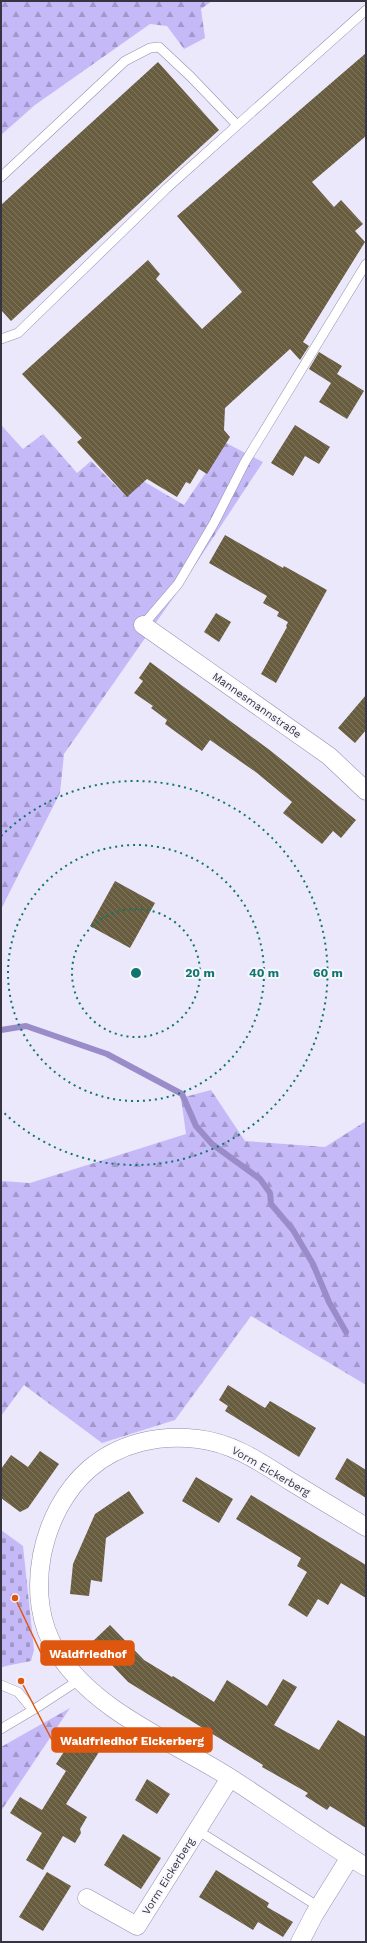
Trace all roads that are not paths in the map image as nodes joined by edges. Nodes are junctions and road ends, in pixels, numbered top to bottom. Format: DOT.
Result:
graph roads {
  1 [pos="366,10"];
  2 [pos="237,125"];
  3 [pos="1,177"];
  4 [pos="366,264"];
  5 [pos="1,339"];
  6 [pos="143,625"];
  7 [pos="366,791"];
  8 [pos="366,1527"];
  9 [pos="78,1680"];
  10 [pos="1,1685"];
  11 [pos="33,1710"];
  12 [pos="1,1728"];
  13 [pos="230,1778"];
  14 [pos="197,1830"];
  15 [pos="350,1857"];
  16 [pos="366,1867"];
  17 [pos="87,1898"];
  18 [pos="319,1907"];
  19 [pos="300,1942"];
  1 -- 2 [label="lane"];
  2 -- 3 [label="lane"];
  2 -- 5 [label="lane"];
  4 -- 6 [label="lane"];
  6 -- 7 [label="street, Mannesmannstraße"];
  8 -- 9 [label="street, Vorm Eickerberg"];
  9 -- 11 [label="lane"];
  9 -- 13 [label="street, Vorm Eickerberg"];
  10 -- 11 [label="lane"];
  11 -- 12 [label="lane"];
  13 -- 14 [label="street, Vorm Eickerberg"];
  13 -- 15 [label="street, Vorm Eickerberg"];
  14 -- 17 [label="street, Vorm Eickerberg"];
  14 -- 18 [label="lane"];
  15 -- 16 [label="street, Vorm Eickerberg"];
  15 -- 18 [label="street"];
  18 -- 19 [label="street"];
}
